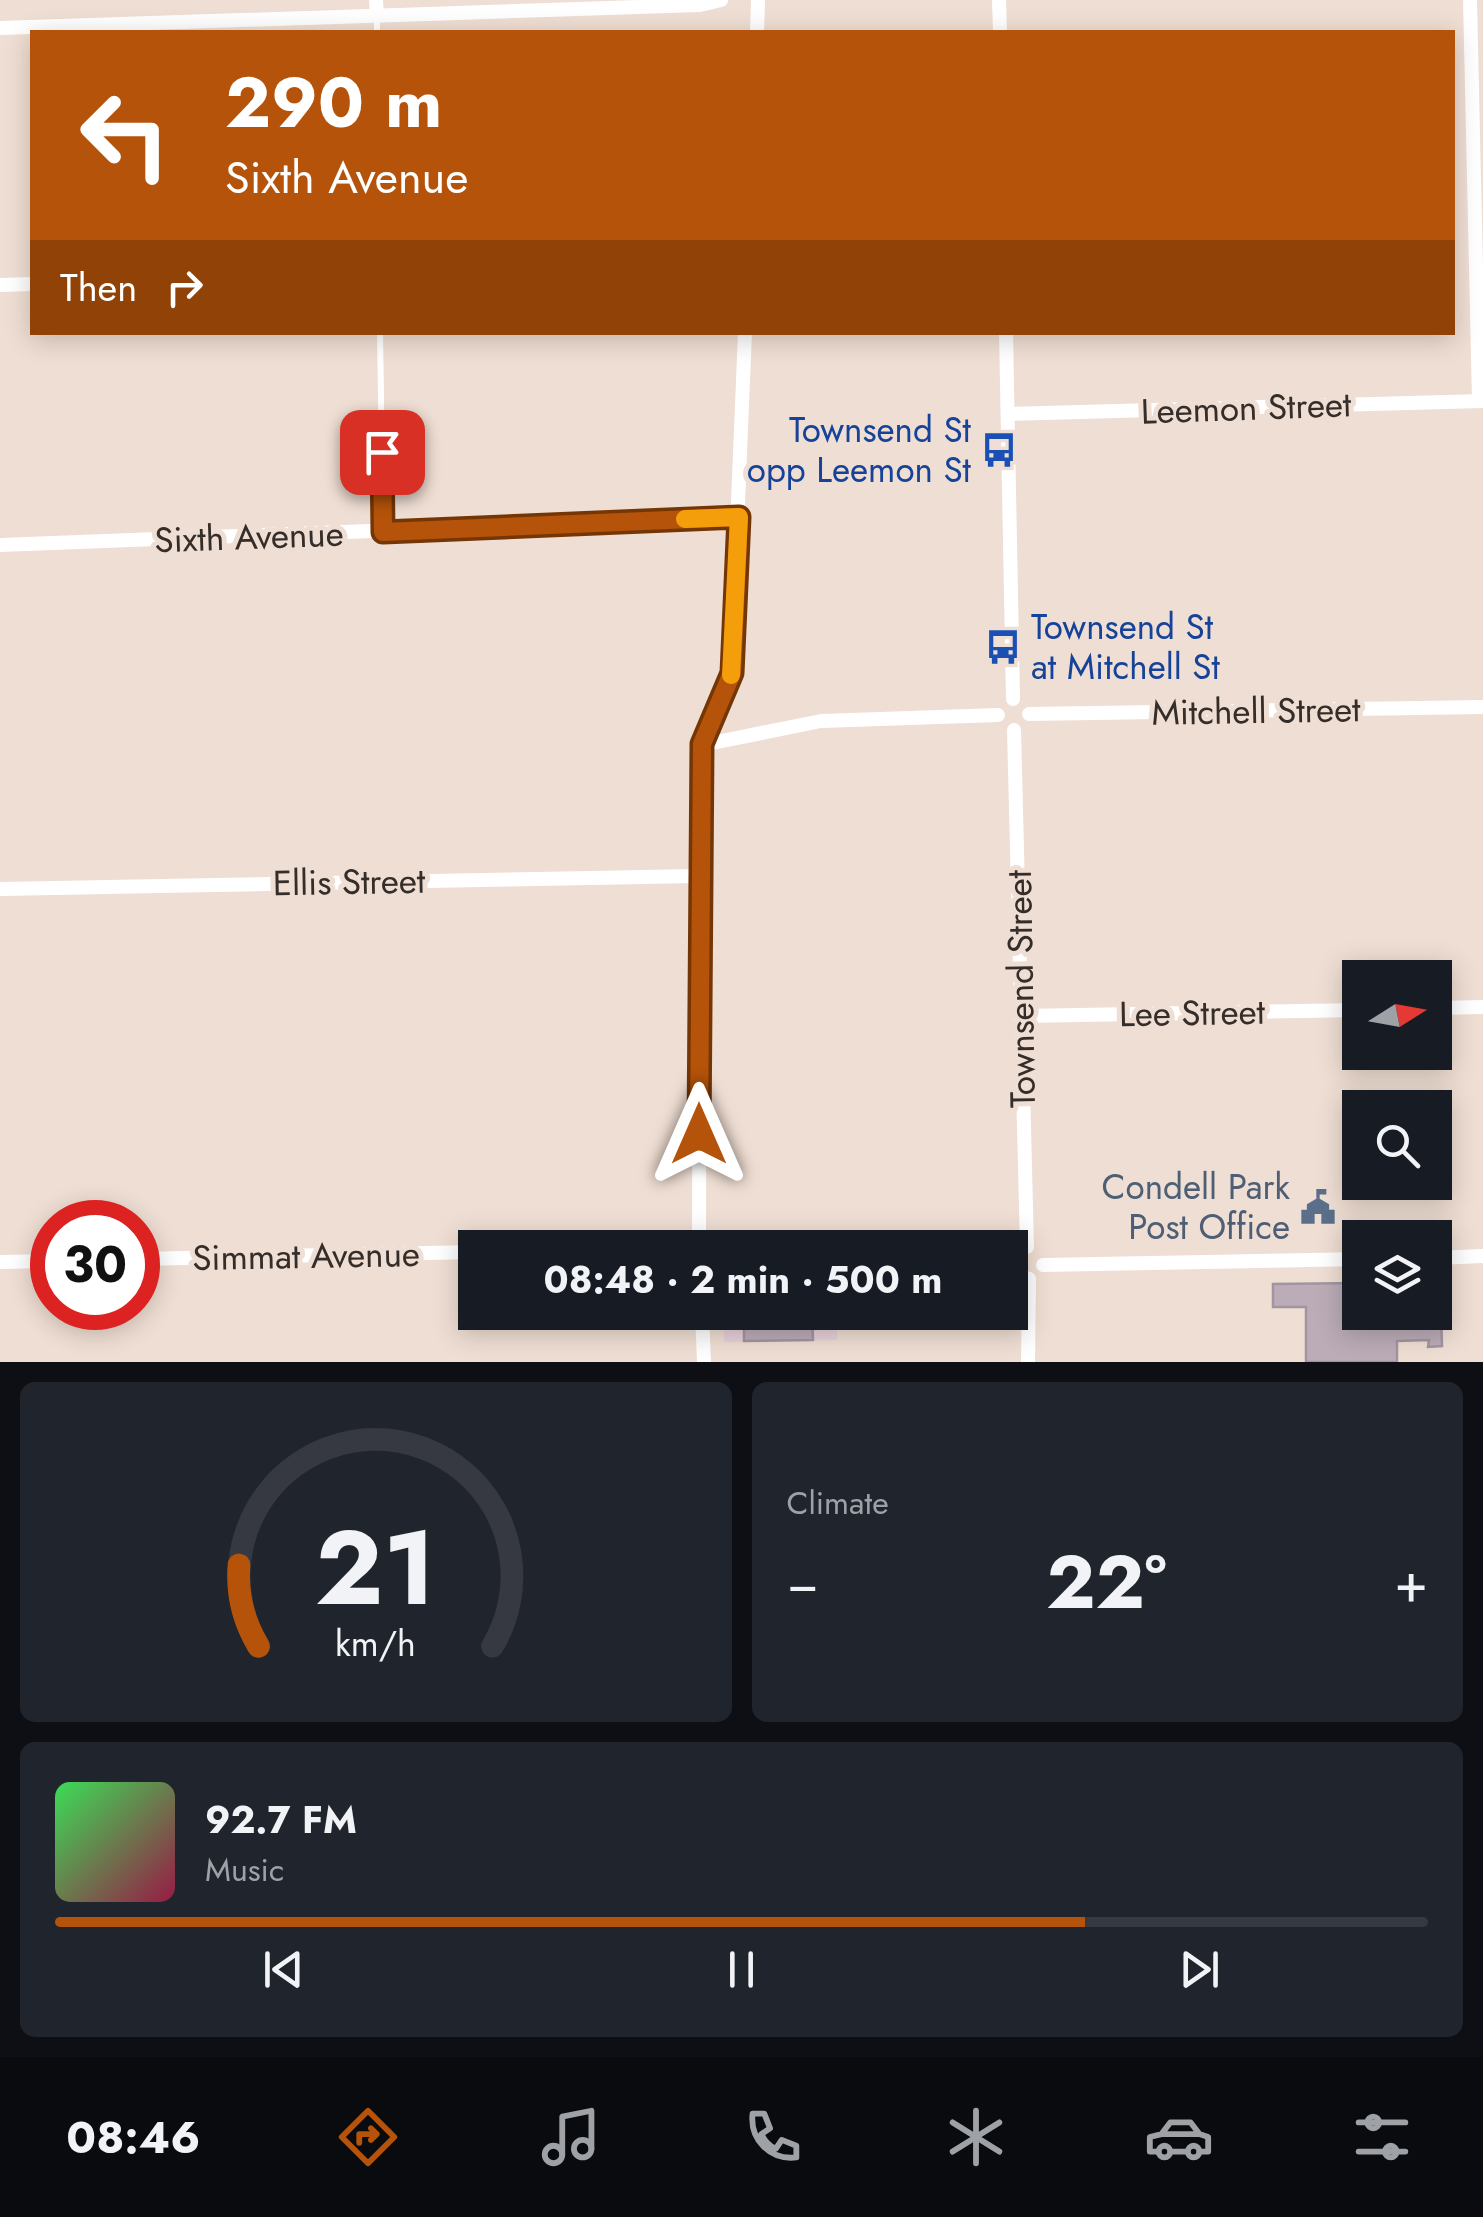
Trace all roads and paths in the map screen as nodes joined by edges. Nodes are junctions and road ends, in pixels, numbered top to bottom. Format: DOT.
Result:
graph roads {
  1 [pos="721,0"];
  2 [pos="757,0"];
  3 [pos="768,0"];
  4 [pos="999,0"];
  5 [pos="1470,0"];
  6 [pos="377,8"];
  7 [pos="0,28"];
  8 [pos="756,30"];
  9 [pos="1000,30"];
  10 [pos="30,284"];
  11 [pos="0,286"];
  12 [pos="380,335"];
  13 [pos="745,335"];
  14 [pos="1006,335"];
  15 [pos="1481,401"];
  16 [pos="1008,414"];
  17 [pos="739,517"];
  18 [pos="383,532"];
  19 [pos="0,545"];
  20 [pos="1013,699"];
  21 [pos="1483,707"];
  22 [pos="998,714"];
  23 [pos="1029,714"];
  24 [pos="1014,730"];
  25 [pos="702,744"];
  26 [pos="698,876"];
  27 [pos="0,888"];
  28 [pos="1483,1007"];
  29 [pos="1452,1008"];
  30 [pos="1342,1010"];
  31 [pos="1023,1016"];
  32 [pos="699,1230"];
  33 [pos="1027,1230"];
  34 [pos="1028,1247"];
  35 [pos="458,1252"];
  36 [pos="1483,1256"];
  37 [pos="1452,1257"];
  38 [pos="160,1259"];
  39 [pos="1342,1259"];
  40 [pos="30,1261"];
  41 [pos="0,1262"];
  42 [pos="1043,1265"];
  43 [pos="1028,1279"];
  44 [pos="703,1330"];
  45 [pos="1028,1330"];
  46 [pos="704,1362"];
  47 [pos="1028,1362"];
  1 -- 6 [label="street"];
  2 -- 3 [label="street"];
  2 -- 8 [label="street"];
  4 -- 9 [label="street"];
  5 -- 15 [label="street"];
  6 -- 7 [label="street"];
  10 -- 11 [label="street"];
  12 -- 18 [label="lane"];
  13 -- 17 [label="street"];
  14 -- 16 [label="street"];
  15 -- 16 [label="street, Leemon Street"];
  16 -- 20 [label="street"];
  17 -- 18 [label="street, Sixth Avenue"];
  17 -- 25 [label="street"];
  18 -- 19 [label="street, Sixth Avenue"];
  20 -- 22 [label="street"];
  20 -- 23 [label="street"];
  21 -- 23 [label="street, Mitchell Street"];
  22 -- 24 [label="street"];
  22 -- 25 [label="street"];
  23 -- 24 [label="street"];
  24 -- 31 [label="street, Townsend Street"];
  25 -- 26 [label="street"];
  26 -- 27 [label="street, Ellis Street"];
  26 -- 32 [label="street"];
  28 -- 29 [label="street"];
  30 -- 31 [label="street, Lee Street"];
  31 -- 33 [label="street, Townsend Street"];
  34 -- 42 [label="street"];
  35 -- 38 [label="street, Simmat Avenue"];
  36 -- 37 [label="street"];
  39 -- 42 [label="street"];
  40 -- 41 [label="street"];
  42 -- 43 [label="street"];
  44 -- 46 [label="street"];
  45 -- 47 [label="street"];
}
